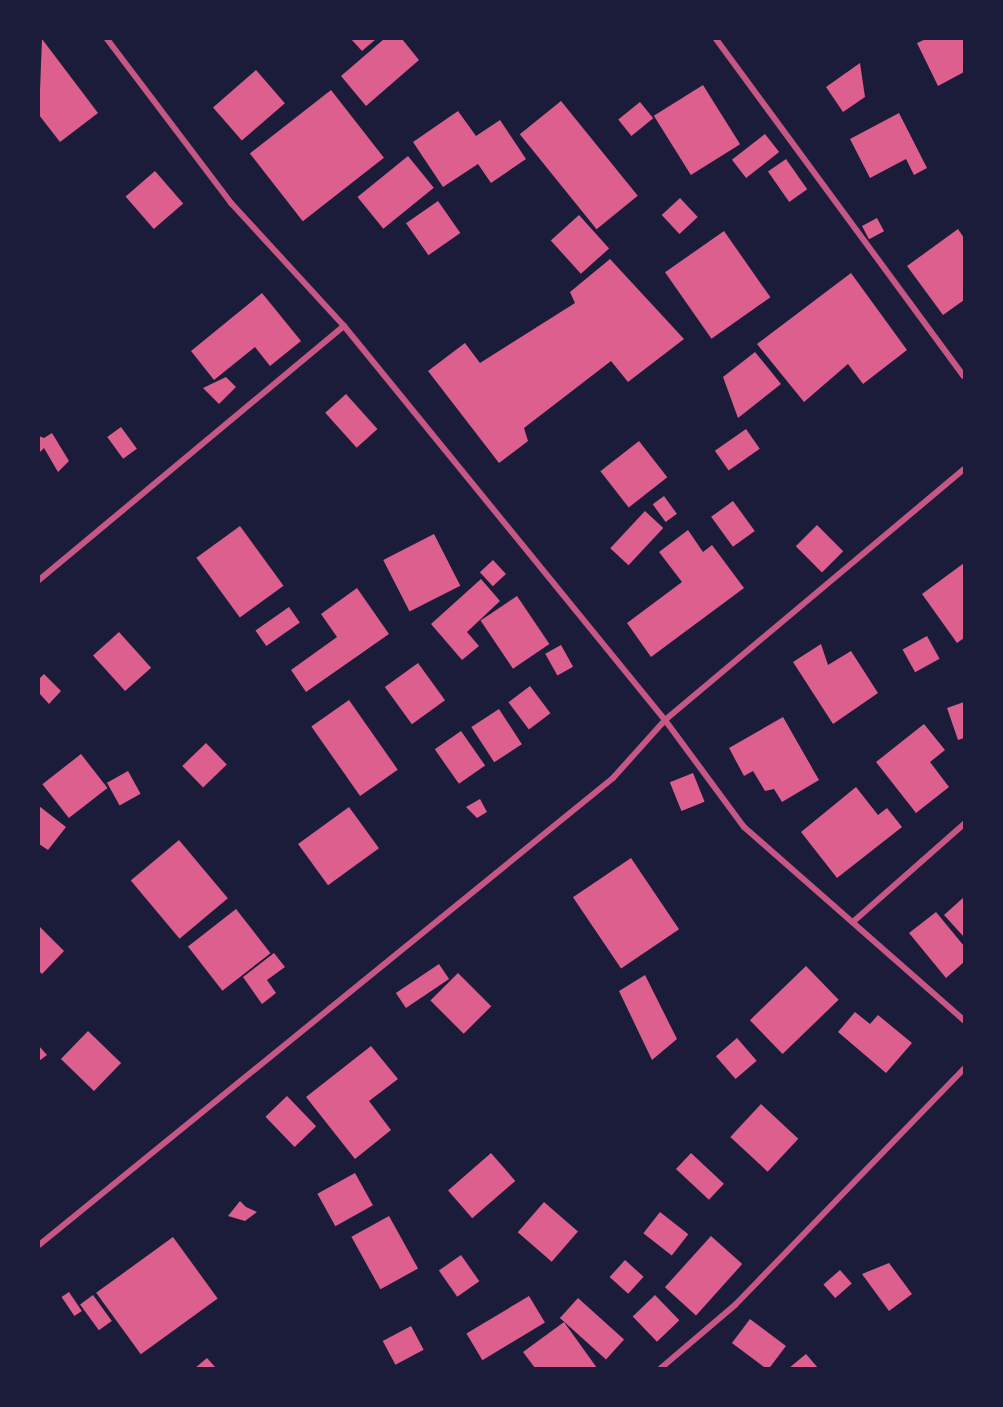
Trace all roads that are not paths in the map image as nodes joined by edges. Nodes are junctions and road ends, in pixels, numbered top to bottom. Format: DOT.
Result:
graph roads {
  1 [pos="107,39"];
  2 [pos="716,39"];
  3 [pos="344,326"];
  4 [pos="964,376"];
  5 [pos="964,469"];
  6 [pos="39,580"];
  7 [pos="665,720"];
  8 [pos="964,824"];
  9 [pos="854,921"];
  10 [pos="964,1020"];
  11 [pos="964,1069"];
  12 [pos="39,1245"];
  13 [pos="661,1368"];
  1 -- 3 [label="street"];
  2 -- 4 [label="street"];
  3 -- 6 [label="street"];
  3 -- 7 [label="street"];
  5 -- 7 [label="street"];
  7 -- 9 [label="street"];
  7 -- 12 [label="street"];
  8 -- 9 [label="street"];
  9 -- 10 [label="street"];
  11 -- 13 [label="street"];
}
